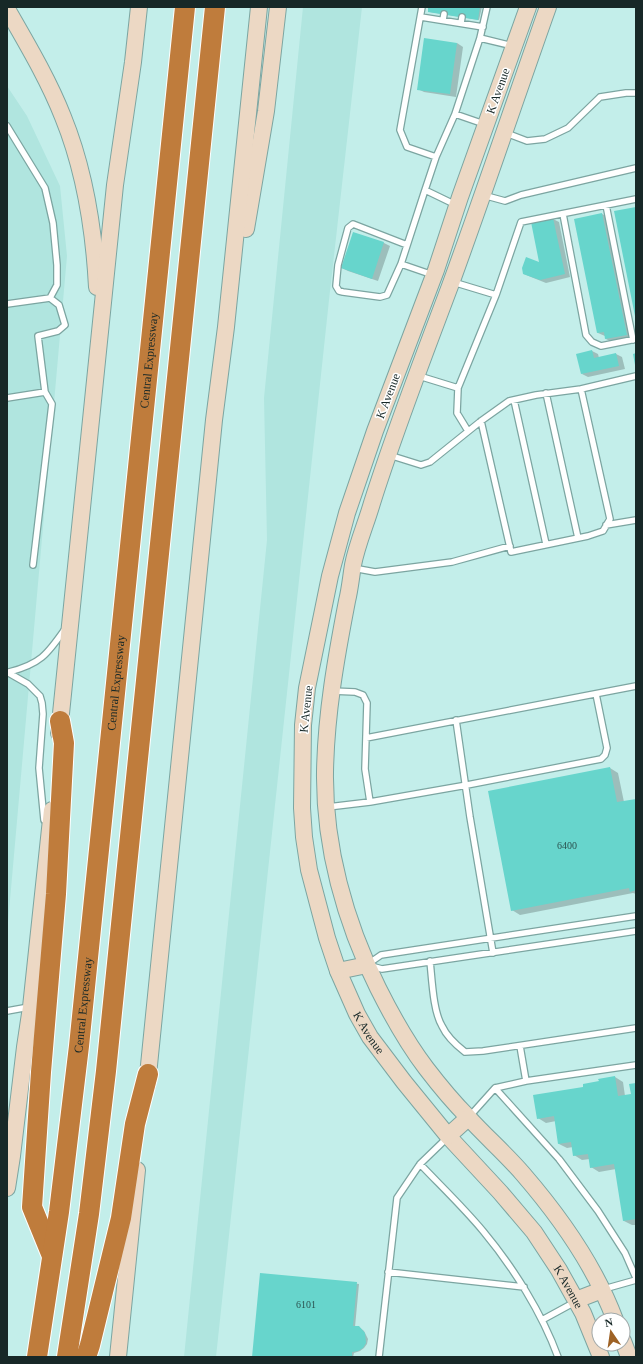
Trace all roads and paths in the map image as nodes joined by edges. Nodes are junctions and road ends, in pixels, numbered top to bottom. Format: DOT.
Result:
graph roads {
  1 [pos="139,7"];
  2 [pos="185,7"];
  3 [pos="215,7"];
  4 [pos="259,7"];
  5 [pos="278,7"];
  6 [pos="422,7"];
  7 [pos="487,7"];
  8 [pos="528,7"];
  9 [pos="548,7"];
  10 [pos="7,9"];
  11 [pos="420,17"];
  12 [pos="483,27"];
  13 [pos="480,38"];
  14 [pos="514,46"];
  15 [pos="636,93"];
  16 [pos="455,114"];
  17 [pos="486,124"];
  18 [pos="7,126"];
  19 [pos="504,132"];
  20 [pos="436,157"];
  21 [pos="636,168"];
  22 [pos="425,190"];
  23 [pos="482,195"];
  24 [pos="636,199"];
  25 [pos="606,205"];
  26 [pos="457,206"];
  27 [pos="563,214"];
  28 [pos="407,245"];
  29 [pos="401,264"];
  30 [pos="434,276"];
  31 [pos="451,282"];
  32 [pos="496,295"];
  33 [pos="50,298"];
  34 [pos="7,304"];
  35 [pos="100,337"];
  36 [pos="224,340"];
  37 [pos="634,340"];
  38 [pos="416,376"];
  39 [pos="636,376"];
  40 [pos="458,388"];
  41 [pos="581,389"];
  42 [pos="45,392"];
  43 [pos="546,393"];
  44 [pos="7,398"];
  45 [pos="514,400"];
  46 [pos="481,421"];
  47 [pos="468,431"];
  48 [pos="387,454"];
  49 [pos="636,520"];
  50 [pos="606,525"];
  51 [pos="578,538"];
  52 [pos="546,544"];
  53 [pos="510,546"];
  54 [pos="33,565"];
  55 [pos="352,568"];
  56 [pos="70,620"];
  57 [pos="8,672"];
  58 [pos="636,686"];
  59 [pos="331,691"];
  60 [pos="596,694"];
  61 [pos="456,720"];
  62 [pos="60,721"];
  63 [pos="366,738"];
  64 [pos="467,785"];
  65 [pos="370,802"];
  66 [pos="326,807"];
  67 [pos="302,808"];
  68 [pos="48,848"];
  69 [pos="636,916"];
  70 [pos="636,931"];
  71 [pos="491,938"];
  72 [pos="493,953"];
  73 [pos="430,961"];
  74 [pos="366,965"];
  75 [pos="338,971"];
  76 [pos="31,1007"];
  77 [pos="7,1010"];
  78 [pos="636,1028"];
  79 [pos="520,1046"];
  80 [pos="636,1064"];
  81 [pos="148,1074"];
  82 [pos="526,1081"];
  83 [pos="495,1088"];
  84 [pos="468,1118"];
  85 [pos="448,1136"];
  86 [pos="420,1164"];
  87 [pos="8,1180"];
  88 [pos="52,1256"];
  89 [pos="388,1272"];
  90 [pos="636,1279"];
  91 [pos="524,1287"];
  92 [pos="602,1290"];
  93 [pos="576,1300"];
  94 [pos="612,1312"];
  95 [pos="542,1320"];
  96 [pos="37,1357"];
  97 [pos="67,1357"];
  98 [pos="86,1357"];
  99 [pos="118,1357"];
  100 [pos="379,1357"];
  101 [pos="558,1357"];
  102 [pos="601,1357"];
  1 -- 35 [label="main road"];
  2 -- 88 [label="highway, Central Expressway"];
  3 -- 97 [label="highway"];
  4 -- 36 [label="main road"];
  5 -- 36 [label="main road"];
  6 -- 11 [label="lane"];
  7 -- 12 [label="lane"];
  8 -- 14 [label="main road, K Avenue"];
  9 -- 19 [label="main road, K Avenue"];
  10 -- 35 [label="main road"];
  11 -- 12 [label="lane"];
  11 -- 20 [label="lane"];
  12 -- 13 [label="lane"];
  13 -- 14 [label="lane"];
  13 -- 16 [label="lane"];
  14 -- 17 [label="main road, K Avenue"];
  15 -- 19 [label="lane"];
  16 -- 17 [label="lane"];
  16 -- 20 [label="lane"];
  17 -- 19 [label="main road"];
  17 -- 26 [label="main road, K Avenue"];
  18 -- 33 [label="lane"];
  19 -- 23 [label="main road, K Avenue"];
  20 -- 22 [label="lane"];
  21 -- 23 [label="lane"];
  22 -- 26 [label="lane"];
  22 -- 28 [label="lane"];
  23 -- 31 [label="main road, K Avenue"];
  24 -- 25 [label="lane"];
  25 -- 27 [label="lane"];
  25 -- 37 [label="lane"];
  26 -- 30 [label="main road, K Avenue"];
  27 -- 32 [label="lane"];
  27 -- 37 [label="lane"];
  28 -- 29 [label="lane"];
  28 -- 29 [label="lane"];
  29 -- 30 [label="lane"];
  30 -- 31 [label="main road"];
  30 -- 67 [label="main road, K Avenue"];
  31 -- 32 [label="lane"];
  31 -- 38 [label="main road, K Avenue"];
  32 -- 40 [label="lane"];
  33 -- 34 [label="lane"];
  33 -- 42 [label="lane"];
  35 -- 56 [label="main road"];
  36 -- 81 [label="main road"];
  38 -- 40 [label="lane"];
  38 -- 48 [label="main road, K Avenue"];
  39 -- 41 [label="lane"];
  40 -- 47 [label="lane"];
  41 -- 43 [label="lane"];
  41 -- 50 [label="lane"];
  42 -- 44 [label="lane"];
  42 -- 54 [label="lane"];
  43 -- 45 [label="lane"];
  43 -- 51 [label="lane"];
  45 -- 46 [label="lane"];
  45 -- 52 [label="lane"];
  46 -- 47 [label="lane"];
  46 -- 53 [label="lane"];
  47 -- 48 [label="lane"];
  48 -- 55 [label="main road, K Avenue"];
  49 -- 50 [label="lane"];
  50 -- 51 [label="lane"];
  51 -- 52 [label="lane"];
  52 -- 53 [label="lane"];
  53 -- 55 [label="lane"];
  55 -- 59 [label="main road, K Avenue"];
  56 -- 57 [label="lane"];
  56 -- 62 [label="main road"];
  57 -- 68 [label="lane"];
  58 -- 60 [label="lane"];
  59 -- 63 [label="lane"];
  59 -- 66 [label="main road, K Avenue"];
  60 -- 61 [label="lane"];
  60 -- 64 [label="lane"];
  61 -- 63 [label="lane"];
  61 -- 64 [label="lane"];
  62 -- 68 [label="main road"];
  62 -- 88 [label="highway"];
  63 -- 65 [label="lane"];
  64 -- 65 [label="lane"];
  64 -- 71 [label="lane"];
  65 -- 66 [label="lane"];
  66 -- 67 [label="main road"];
  66 -- 74 [label="main road, K Avenue"];
  67 -- 75 [label="main road, K Avenue"];
  68 -- 76 [label="main road"];
  69 -- 71 [label="lane"];
  70 -- 72 [label="lane"];
  71 -- 72 [label="lane"];
  71 -- 74 [label="lane"];
  72 -- 73 [label="lane"];
  73 -- 74 [label="lane"];
  73 -- 79 [label="lane"];
  74 -- 75 [label="main road"];
  74 -- 84 [label="main road, K Avenue"];
  75 -- 85 [label="main road, K Avenue"];
  76 -- 77 [label="lane"];
  76 -- 87 [label="main road"];
  78 -- 79 [label="lane"];
  79 -- 82 [label="lane"];
  80 -- 82 [label="lane"];
  81 -- 98 [label="highway"];
  81 -- 99 [label="main road"];
  82 -- 83 [label="lane"];
  83 -- 84 [label="lane"];
  83 -- 90 [label="lane"];
  84 -- 85 [label="main road"];
  84 -- 92 [label="main road, K Avenue"];
  85 -- 86 [label="lane"];
  85 -- 93 [label="main road, K Avenue"];
  86 -- 89 [label="lane"];
  86 -- 91 [label="lane"];
  88 -- 96 [label="highway, Central Expressway"];
  89 -- 91 [label="lane"];
  89 -- 100 [label="lane"];
  90 -- 92 [label="lane"];
  91 -- 95 [label="lane"];
  92 -- 93 [label="main road"];
  92 -- 94 [label="main road, K Avenue"];
  93 -- 95 [label="lane"];
  93 -- 102 [label="main road, K Avenue"];
  95 -- 101 [label="lane"];
}
